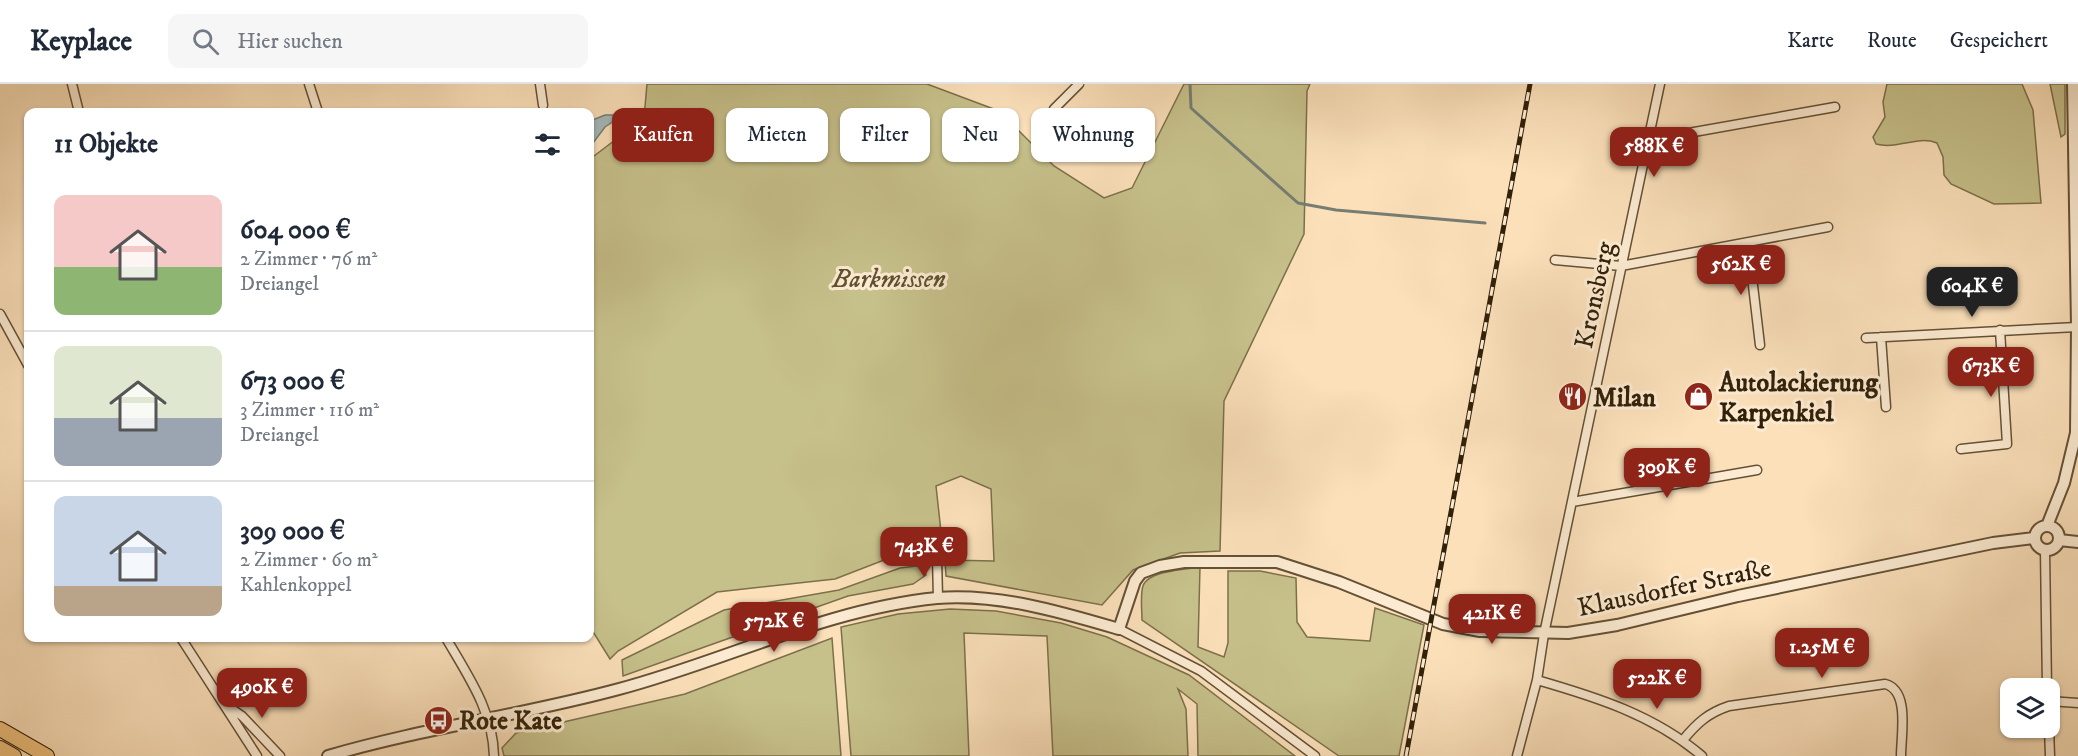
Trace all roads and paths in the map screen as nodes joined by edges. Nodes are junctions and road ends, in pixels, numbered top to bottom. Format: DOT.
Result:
graph roads {
  1 [pos="72,84"];
  2 [pos="309,84"];
  3 [pos="540,84"];
  4 [pos="1078,84"];
  5 [pos="1660,84"];
  6 [pos="2073,84"];
  7 [pos="543,105"];
  8 [pos="1835,107"];
  9 [pos="78,108"];
  10 [pos="317,108"];
  11 [pos="1055,108"];
  12 [pos="1649,140"];
  13 [pos="1828,227"];
  14 [pos="1748,243"];
  15 [pos="1555,260"];
  16 [pos="1621,266"];
  17 [pos="0,314"];
  18 [pos="2077,327"];
  19 [pos="2000,330"];
  20 [pos="1881,337"];
  21 [pos="1866,338"];
  22 [pos="1760,345"];
  23 [pos="24,358"];
  24 [pos="1886,407"];
  25 [pos="1961,449"];
  26 [pos="1757,470"];
  27 [pos="1572,502"];
  28 [pos="2047,526"];
  29 [pos="2034,538"];
  30 [pos="2059,540"];
  31 [pos="2078,542"];
  32 [pos="2045,550"];
  33 [pos="937,557"];
  34 [pos="938,598"];
  35 [pos="1119,629"];
  36 [pos="1544,634"];
  37 [pos="184,642"];
  38 [pos="448,642"];
  39 [pos="2047,678"];
  40 [pos="1537,680"];
  41 [pos="2060,702"];
  42 [pos="2078,704"];
  43 [pos="226,705"];
  44 [pos="489,718"];
  45 [pos="0,729"];
  46 [pos="2049,738"];
  47 [pos="1683,740"];
  48 [pos="0,748"];
  49 [pos="14,756"];
  50 [pos="47,756"];
  51 [pos="257,756"];
  52 [pos="280,756"];
  53 [pos="328,756"];
  54 [pos="494,756"];
  55 [pos="1315,756"];
  56 [pos="1517,756"];
  57 [pos="1702,756"];
  58 [pos="1901,756"];
  59 [pos="2050,756"];
  1 -- 9 [label="street"];
  2 -- 10 [label="street"];
  3 -- 7 [label="street"];
  4 -- 11 [label="street"];
  5 -- 12 [label="street, Kronsberg"];
  6 -- 18 [label="street"];
  8 -- 12 [label="street"];
  12 -- 16 [label="street, Kronsberg"];
  13 -- 14 [label="street"];
  14 -- 16 [label="street"];
  14 -- 22 [label="street"];
  15 -- 16 [label="street"];
  16 -- 27 [label="street, Kronsberg"];
  17 -- 23 [label="street"];
  18 -- 19 [label="street"];
  18 -- 28 [label="street"];
  19 -- 20 [label="street"];
  19 -- 25 [label="street"];
  20 -- 21 [label="street"];
  20 -- 24 [label="street"];
  26 -- 27 [label="street"];
  27 -- 36 [label="street, Kronsberg"];
  28 -- 29 [label="street"];
  28 -- 30 [label="street"];
  29 -- 32 [label="street"];
  29 -- 36 [label="street, Klausdorfer Straße"];
  30 -- 31 [label="street"];
  30 -- 32 [label="street"];
  32 -- 39 [label="street"];
  33 -- 34 [label="street"];
  34 -- 35 [label="street"];
  34 -- 44 [label="street"];
  35 -- 36 [label="street, Klausdorfer Straße"];
  35 -- 55 [label="street"];
  36 -- 40 [label="street, Kronsberg"];
  37 -- 43 [label="street"];
  38 -- 44 [label="street"];
  40 -- 47 [label="street"];
  40 -- 56 [label="street, Kronsberg"];
  41 -- 42 [label="street"];
  43 -- 51 [label="street"];
  43 -- 52 [label="street"];
  44 -- 53 [label="street"];
  44 -- 54 [label="street"];
  45 -- 50 [label="highway"];
  46 -- 59 [label="street"];
  47 -- 57 [label="street"];
  47 -- 58 [label="street"];
  48 -- 49 [label="highway"];
}
